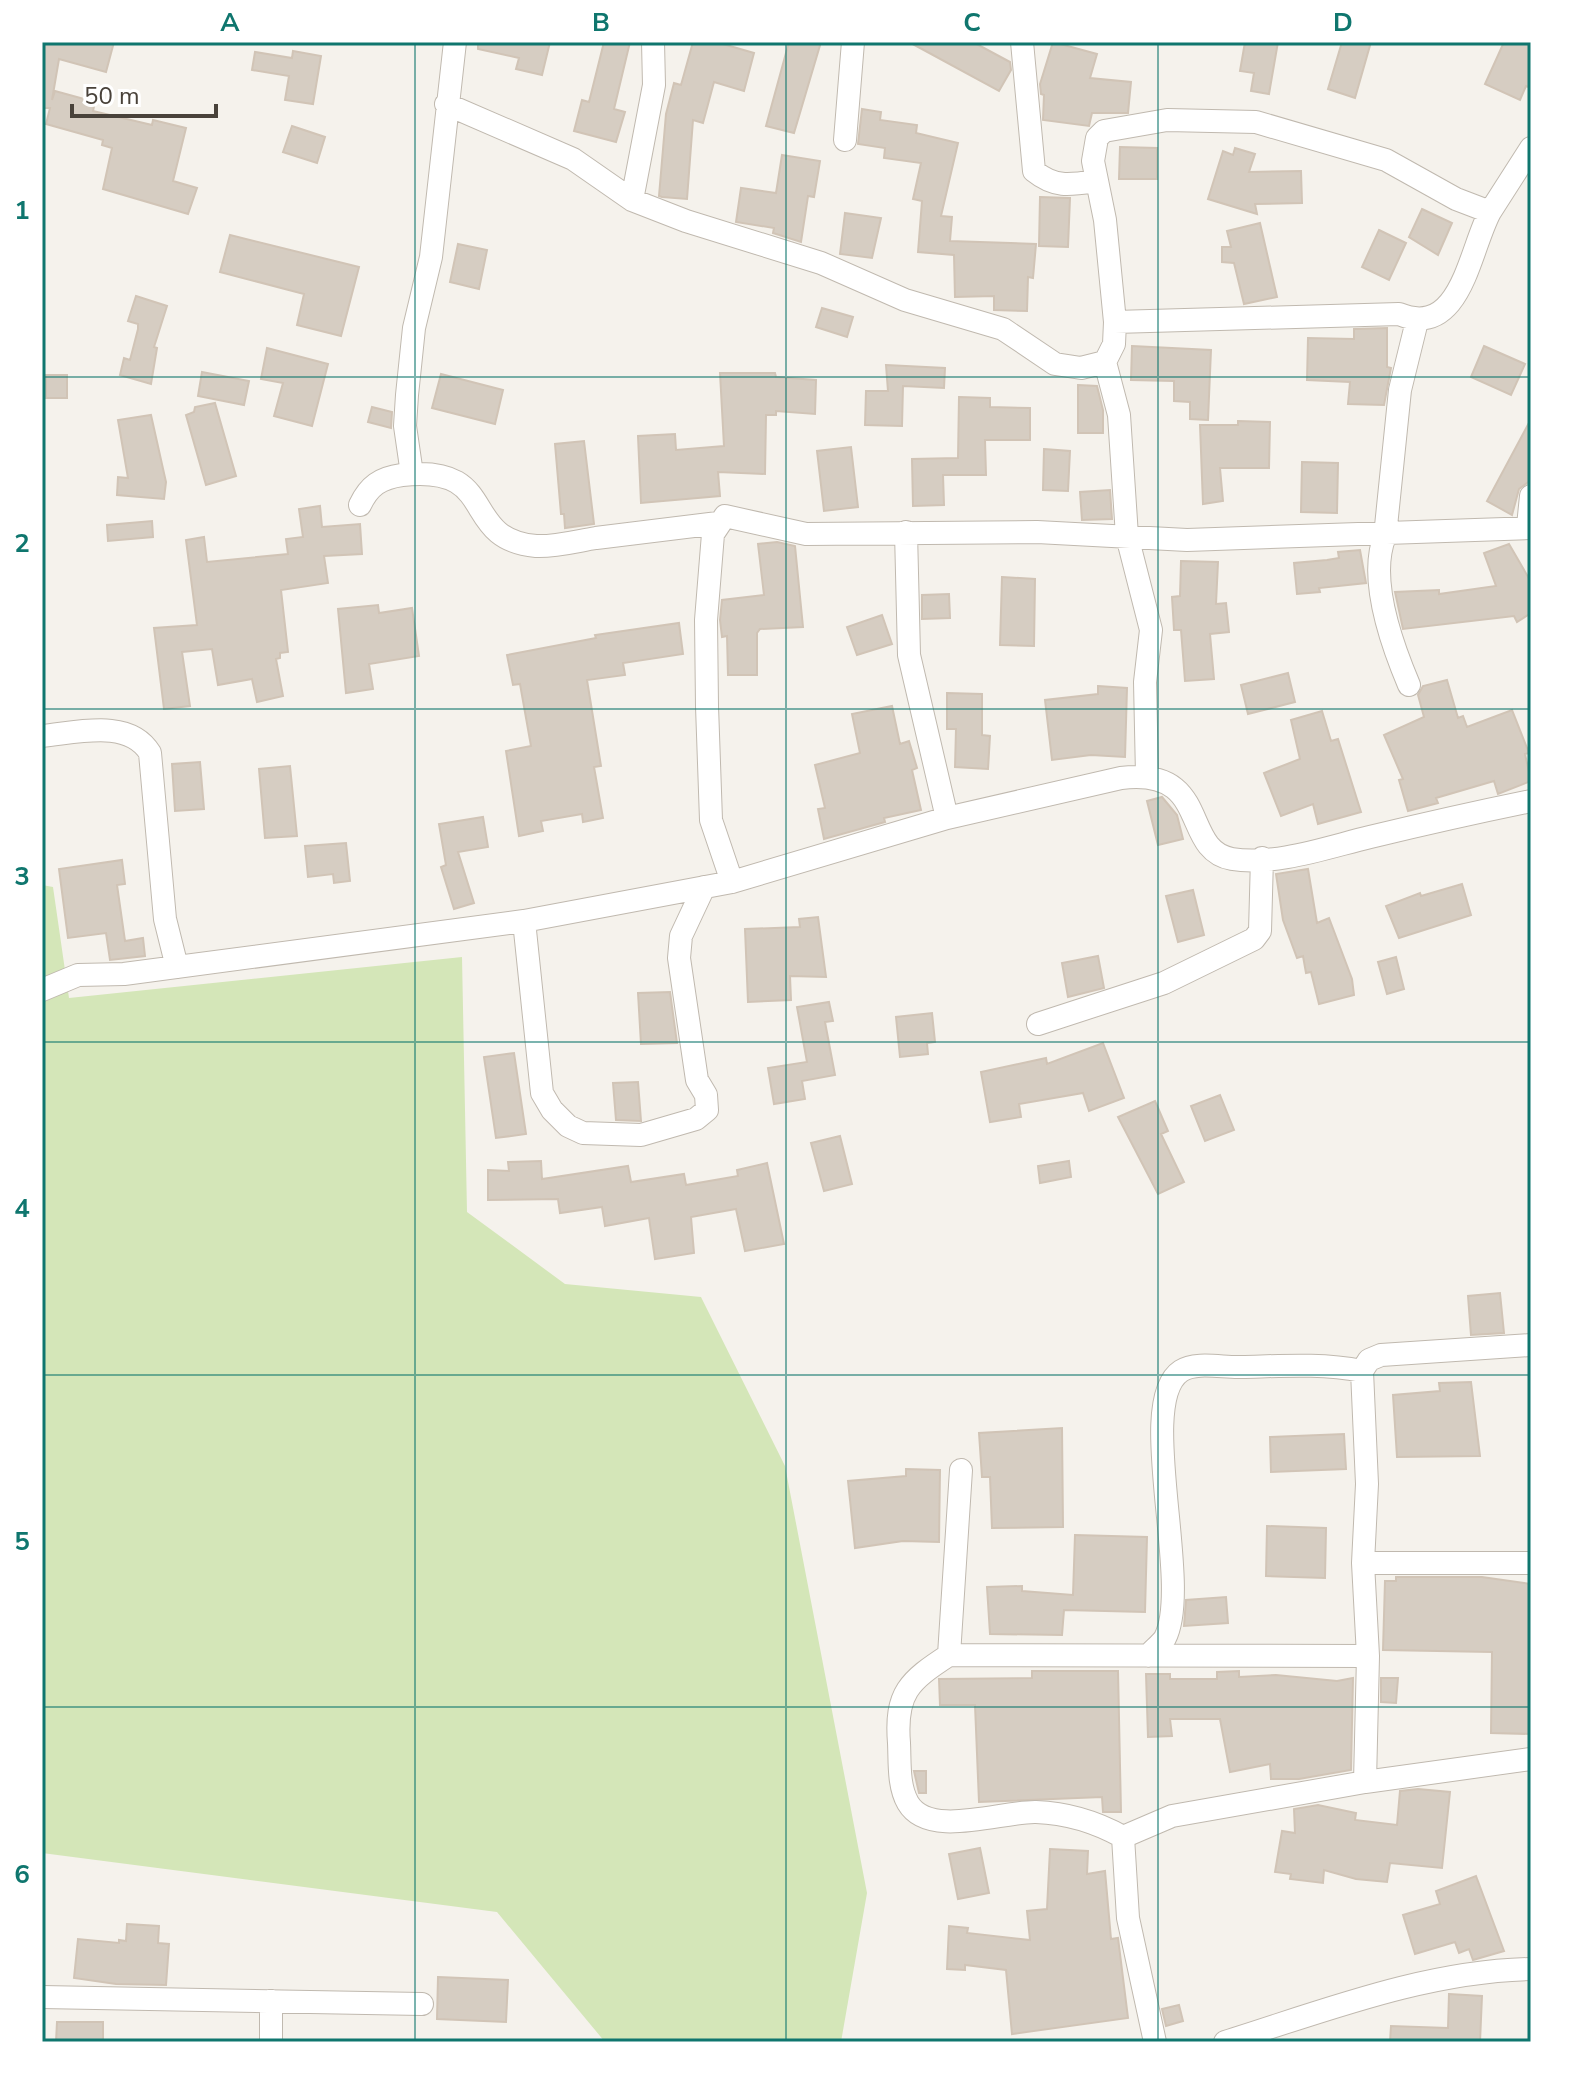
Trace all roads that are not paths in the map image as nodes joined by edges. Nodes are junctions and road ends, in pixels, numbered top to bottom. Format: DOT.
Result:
graph roads {
  1 [pos="455,42"];
  2 [pos="653,42"];
  3 [pos="853,42"];
  4 [pos="1022,42"];
  5 [pos="446,104"];
  6 [pos="845,140"];
  7 [pos="1531,148"];
  8 [pos="1096,181"];
  9 [pos="632,200"];
  10 [pos="1490,212"];
  11 [pos="1417,321"];
  12 [pos="1115,322"];
  13 [pos="1105,362"];
  14 [pos="412,474"];
  15 [pos="1531,496"];
  16 [pos="360,505"];
  17 [pos="718,523"];
  18 [pos="1530,527"];
  19 [pos="906,532"];
  20 [pos="1127,536"];
  21 [pos="1385,536"];
  22 [pos="1409,685"];
  23 [pos="42,736"];
  24 [pos="1147,775"];
  25 [pos="1531,801"];
  26 [pos="947,818"];
  27 [pos="1262,858"];
  28 [pos="732,882"];
  29 [pos="704,887"];
  30 [pos="524,921"];
  31 [pos="177,967"];
  32 [pos="42,990"];
  33 [pos="1038,1024"];
  34 [pos="1531,1345"];
  35 [pos="1362,1371"];
  36 [pos="961,1470"];
  37 [pos="1363,1563"];
  38 [pos="1531,1563"];
  39 [pos="949,1655"];
  40 [pos="1148,1656"];
  41 [pos="1368,1656"];
  42 [pos="1531,1759"];
  43 [pos="1365,1782"];
  44 [pos="1123,1837"];
  45 [pos="1531,1969"];
  46 [pos="42,1997"];
  47 [pos="271,2001"];
  48 [pos="422,2004"];
  49 [pos="271,2042"];
  50 [pos="1155,2042"];
  51 [pos="1225,2042"];
  1 -- 5 [label="street"];
  2 -- 9 [label="street"];
  3 -- 6 [label="street"];
  4 -- 8 [label="street"];
  5 -- 9 [label="street"];
  5 -- 14 [label="street"];
  7 -- 10 [label="street"];
  8 -- 10 [label="street"];
  8 -- 12 [label="street"];
  9 -- 13 [label="street"];
  10 -- 11 [label="street"];
  11 -- 12 [label="street"];
  11 -- 21 [label="street"];
  12 -- 13 [label="street"];
  13 -- 20 [label="street"];
  14 -- 16 [label="street"];
  14 -- 17 [label="street"];
  15 -- 18 [label="street"];
  17 -- 19 [label="street"];
  17 -- 28 [label="street"];
  18 -- 21 [label="street"];
  19 -- 20 [label="street"];
  19 -- 26 [label="street"];
  20 -- 21 [label="street"];
  20 -- 24 [label="street"];
  21 -- 22 [label="street"];
  23 -- 31 [label="street"];
  24 -- 26 [label="street"];
  24 -- 27 [label="street"];
  25 -- 27 [label="street"];
  26 -- 28 [label="street"];
  27 -- 33 [label="street"];
  28 -- 29 [label="street"];
  29 -- 30 [label="street"];
  29 -- 30 [label="street"];
  30 -- 31 [label="street"];
  31 -- 32 [label="street"];
  34 -- 35 [label="street"];
  35 -- 37 [label="street"];
  35 -- 40 [label="street"];
  36 -- 39 [label="street"];
  37 -- 38 [label="street"];
  37 -- 41 [label="street"];
  39 -- 40 [label="street"];
  39 -- 44 [label="street"];
  40 -- 41 [label="street"];
  41 -- 43 [label="street"];
  42 -- 43 [label="street"];
  43 -- 44 [label="street"];
  44 -- 50 [label="street"];
  45 -- 51 [label="street"];
  46 -- 47 [label="street"];
  47 -- 48 [label="street"];
  47 -- 49 [label="street"];
}
